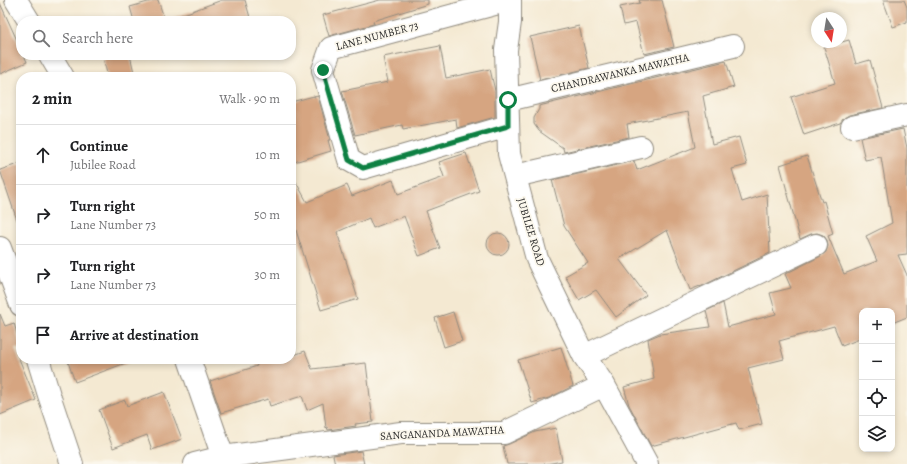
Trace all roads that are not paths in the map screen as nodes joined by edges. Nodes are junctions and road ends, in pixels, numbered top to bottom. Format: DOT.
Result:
graph roads {
  1 [pos="16,0"];
  2 [pos="510,0"];
  3 [pos="26,16"];
  4 [pos="733,46"];
  5 [pos="53,60"];
  6 [pos="60,72"];
  7 [pos="508,100"];
  8 [pos="907,115"];
  9 [pos="508,126"];
  10 [pos="852,127"];
  11 [pos="641,147"];
  12 [pos="515,176"];
  13 [pos="816,245"];
  14 [pos="0,248"];
  15 [pos="16,291"];
  16 [pos="584,356"];
  17 [pos="39,364"];
  18 [pos="191,364"];
  19 [pos="604,385"];
  20 [pos="223,457"];
  21 [pos="72,464"];
  22 [pos="195,464"];
  23 [pos="647,464"];
  1 -- 3 [label="street"];
  2 -- 7 [label="street, JUBILEE ROAD"];
  2 -- 9 [label="street, LANE NUMBER 73"];
  4 -- 7 [label="street, CHANDRAWANKA MAWATHA"];
  5 -- 6 [label="street"];
  7 -- 9 [label="street, JUBILEE ROAD"];
  8 -- 10 [label="street"];
  9 -- 12 [label="street, JUBILEE ROAD"];
  11 -- 12 [label="street"];
  12 -- 16 [label="street, JUBILEE ROAD"];
  13 -- 16 [label="street"];
  14 -- 15 [label="street"];
  16 -- 19 [label="street, JUBILEE ROAD"];
  17 -- 21 [label="street"];
  18 -- 20 [label="street"];
  19 -- 20 [label="street, SANGANANDA MAWATHA"];
  19 -- 23 [label="street, JUBILEE ROAD"];
  20 -- 22 [label="street, SANGANANDA MAWATHA"];
}
